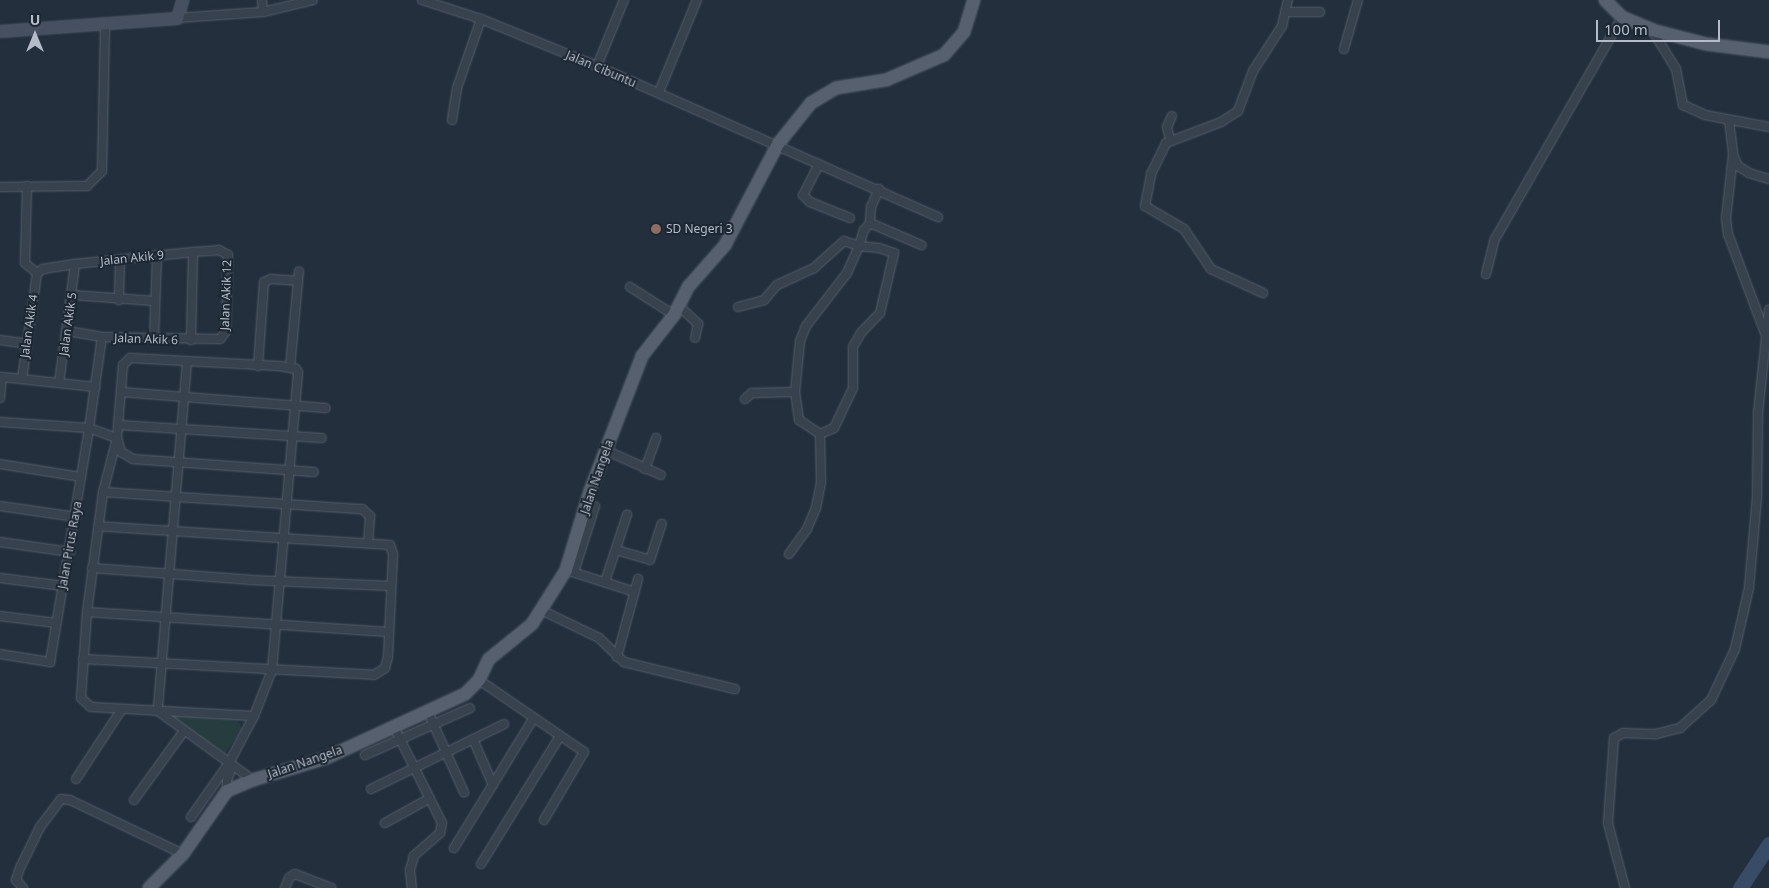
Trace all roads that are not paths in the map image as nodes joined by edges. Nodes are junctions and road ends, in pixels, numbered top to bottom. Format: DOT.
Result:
graph roads {
  1 [pos="182,0"];
  2 [pos="262,0"];
  3 [pos="313,0"];
  4 [pos="422,0"];
  5 [pos="624,0"];
  6 [pos="697,0"];
  7 [pos="974,0"];
  8 [pos="1288,0"];
  9 [pos="1358,0"];
  10 [pos="1605,0"];
  11 [pos="263,12"];
  12 [pos="1285,12"];
  13 [pos="1320,12"];
  14 [pos="1622,17"];
  15 [pos="176,18"];
  16 [pos="481,19"];
  17 [pos="105,24"];
  18 [pos="1652,30"];
  19 [pos="0,31"];
  20 [pos="1344,49"];
  21 [pos="1769,52"];
  22 [pos="597,66"];
  23 [pos="659,92"];
  24 [pos="1172,116"];
  25 [pos="452,120"];
  26 [pos="1729,120"];
  27 [pos="1769,127"];
  28 [pos="1170,140"];
  29 [pos="778,144"];
  30 [pos="1733,155"];
  31 [pos="819,164"];
  32 [pos="1769,179"];
  33 [pos="27,186"];
  34 [pos="0,187"];
  35 [pos="879,189"];
  36 [pos="938,217"];
  37 [pos="850,218"];
  38 [pos="870,223"];
  39 [pos="921,245"];
  40 [pos="859,246"];
  41 [pos="193,252"];
  42 [pos="227,253"];
  43 [pos="157,256"];
  44 [pos="120,260"];
  45 [pos="75,264"];
  46 [pos="299,270"];
  47 [pos="37,273"];
  48 [pos="1486,274"];
  49 [pos="298,281"];
  50 [pos="630,287"];
  51 [pos="1263,293"];
  52 [pos="72,295"];
  53 [pos="119,300"];
  54 [pos="155,301"];
  55 [pos="738,307"];
  56 [pos="1769,310"];
  57 [pos="677,311"];
  58 [pos="67,331"];
  59 [pos="1766,334"];
  60 [pos="224,336"];
  61 [pos="102,337"];
  62 [pos="154,338"];
  63 [pos="696,338"];
  64 [pos="0,340"];
  65 [pos="191,340"];
  66 [pos="27,344"];
  67 [pos="187,362"];
  68 [pos="258,366"];
  69 [pos="290,368"];
  70 [pos="1,376"];
  71 [pos="22,379"];
  72 [pos="59,383"];
  73 [pos="95,387"];
  74 [pos="121,392"];
  75 [pos="796,392"];
  76 [pos="183,396"];
  77 [pos="0,398"];
  78 [pos="745,398"];
  79 [pos="295,405"];
  80 [pos="325,408"];
  81 [pos="0,422"];
  82 [pos="119,425"];
  83 [pos="90,428"];
  84 [pos="181,428"];
  85 [pos="820,434"];
  86 [pos="114,436"];
  87 [pos="294,436"];
  88 [pos="322,438"];
  89 [pos="656,438"];
  90 [pos="605,450"];
  91 [pos="178,461"];
  92 [pos="0,464"];
  93 [pos="645,469"];
  94 [pos="290,470"];
  95 [pos="314,472"];
  96 [pos="661,475"];
  97 [pos="81,477"];
  98 [pos="103,492"];
  99 [pos="176,496"];
  100 [pos="286,502"];
  101 [pos="0,506"];
  102 [pos="595,506"];
  103 [pos="627,515"];
  104 [pos="76,517"];
  105 [pos="662,524"];
  106 [pos="99,526"];
  107 [pos="174,530"];
  108 [pos="284,536"];
  109 [pos="0,542"];
  110 [pos="368,542"];
  111 [pos="616,550"];
  112 [pos="70,552"];
  113 [pos="789,554"];
  114 [pos="92,568"];
  115 [pos="570,571"];
  116 [pos="170,574"];
  117 [pos="0,578"];
  118 [pos="638,579"];
  119 [pos="280,580"];
  120 [pos="605,582"];
  121 [pos="64,586"];
  122 [pos="391,586"];
  123 [pos="635,592"];
  124 [pos="543,611"];
  125 [pos="87,612"];
  126 [pos="0,616"];
  127 [pos="168,617"];
  128 [pos="57,623"];
  129 [pos="276,624"];
  130 [pos="388,632"];
  131 [pos="0,654"];
  132 [pos="617,657"];
  133 [pos="83,660"];
  134 [pos="164,664"];
  135 [pos="272,670"];
  136 [pos="479,680"];
  137 [pos="735,689"];
  138 [pos="470,708"];
  139 [pos="122,709"];
  140 [pos="158,711"];
  141 [pos="254,716"];
  142 [pos="431,718"];
  143 [pos="533,719"];
  144 [pos="504,724"];
  145 [pos="394,727"];
  146 [pos="184,731"];
  147 [pos="560,736"];
  148 [pos="401,738"];
  149 [pos="473,739"];
  150 [pos="448,751"];
  151 [pos="364,755"];
  152 [pos="231,764"];
  153 [pos="415,767"];
  154 [pos="76,778"];
  155 [pos="253,780"];
  156 [pos="493,785"];
  157 [pos="372,789"];
  158 [pos="227,791"];
  159 [pos="464,792"];
  160 [pos="430,798"];
  161 [pos="134,800"];
  162 [pos="191,817"];
  163 [pos="544,820"];
  164 [pos="385,823"];
  165 [pos="454,848"];
  166 [pos="183,854"];
  167 [pos="481,864"];
  168 [pos="23,888"];
  169 [pos="149,888"];
  170 [pos="284,888"];
  171 [pos="331,888"];
  172 [pos="412,888"];
  173 [pos="1625,888"];
  1 -- 15 [label="street"];
  2 -- 11 [label="street"];
  3 -- 11 [label="street"];
  4 -- 16 [label="street, Jalan Cibuntu"];
  5 -- 22 [label="street"];
  6 -- 23 [label="street"];
  7 -- 29 [label="main road, Jalan Nangela"];
  8 -- 12 [label="street"];
  9 -- 20 [label="street"];
  10 -- 14 [label="main road"];
  11 -- 15 [label="street"];
  12 -- 13 [label="street"];
  12 -- 28 [label="street"];
  14 -- 18 [label="main road"];
  14 -- 48 [label="street"];
  15 -- 17 [label="street"];
  16 -- 22 [label="street, Jalan Cibuntu"];
  16 -- 25 [label="street"];
  17 -- 19 [label="street"];
  17 -- 33 [label="street"];
  18 -- 21 [label="main road"];
  18 -- 26 [label="street"];
  22 -- 23 [label="street, Jalan Cibuntu"];
  23 -- 29 [label="street, Jalan Cibuntu"];
  24 -- 28 [label="street"];
  26 -- 27 [label="street"];
  26 -- 30 [label="street"];
  28 -- 51 [label="street"];
  29 -- 31 [label="street, Jalan Cibuntu"];
  29 -- 57 [label="main road, Jalan Nangela"];
  30 -- 32 [label="street"];
  30 -- 59 [label="street"];
  31 -- 35 [label="street, Jalan Cibuntu"];
  31 -- 37 [label="street"];
  33 -- 34 [label="street"];
  33 -- 47 [label="street"];
  35 -- 36 [label="street, Jalan Cibuntu"];
  35 -- 38 [label="street"];
  38 -- 39 [label="street"];
  38 -- 40 [label="street"];
  40 -- 55 [label="street"];
  40 -- 75 [label="street"];
  40 -- 85 [label="street"];
  41 -- 42 [label="street, Jalan Akik 9"];
  41 -- 43 [label="street, Jalan Akik 9"];
  41 -- 65 [label="street"];
  42 -- 60 [label="street, Jalan Akik 12"];
  43 -- 44 [label="street, Jalan Akik 9"];
  43 -- 54 [label="street"];
  44 -- 45 [label="street, Jalan Akik 9"];
  44 -- 53 [label="street"];
  45 -- 47 [label="street, Jalan Akik 9"];
  45 -- 52 [label="street, Jalan Akik 5"];
  46 -- 49 [label="street"];
  47 -- 66 [label="street, Jalan Akik 4"];
  49 -- 68 [label="street"];
  49 -- 69 [label="street"];
  50 -- 57 [label="street"];
  52 -- 53 [label="street"];
  52 -- 58 [label="street, Jalan Akik 5"];
  53 -- 54 [label="street"];
  54 -- 62 [label="street"];
  56 -- 59 [label="street"];
  57 -- 63 [label="street"];
  57 -- 90 [label="main road, Jalan Nangela"];
  58 -- 61 [label="street, Jalan Akik 6"];
  58 -- 72 [label="street, Jalan Akik 5"];
  59 -- 173 [label="street"];
  60 -- 65 [label="street, Jalan Akik 6"];
  61 -- 62 [label="street, Jalan Akik 6"];
  61 -- 73 [label="street, Jalan Pirus Raya"];
  62 -- 65 [label="street, Jalan Akik 6"];
  64 -- 66 [label="street"];
  66 -- 71 [label="street, Jalan Akik 4"];
  67 -- 68 [label="street"];
  67 -- 74 [label="street"];
  67 -- 76 [label="street"];
  68 -- 69 [label="street"];
  69 -- 79 [label="street"];
  70 -- 71 [label="street"];
  70 -- 77 [label="street"];
  71 -- 72 [label="street"];
  72 -- 73 [label="street"];
  73 -- 83 [label="street, Jalan Pirus Raya"];
  74 -- 76 [label="street"];
  74 -- 82 [label="street"];
  75 -- 78 [label="street"];
  75 -- 85 [label="street"];
  76 -- 79 [label="street"];
  76 -- 84 [label="street"];
  79 -- 80 [label="street"];
  79 -- 87 [label="street"];
  81 -- 83 [label="street"];
  82 -- 84 [label="street"];
  82 -- 86 [label="street"];
  83 -- 86 [label="street"];
  83 -- 97 [label="street, Jalan Pirus Raya"];
  84 -- 87 [label="street"];
  84 -- 91 [label="street"];
  85 -- 113 [label="street"];
  86 -- 91 [label="street"];
  86 -- 98 [label="street"];
  87 -- 88 [label="street"];
  87 -- 94 [label="street"];
  89 -- 93 [label="street"];
  90 -- 93 [label="street"];
  90 -- 115 [label="main road, Jalan Nangela"];
  91 -- 94 [label="street"];
  91 -- 99 [label="street"];
  92 -- 97 [label="street"];
  93 -- 96 [label="street"];
  94 -- 95 [label="street"];
  94 -- 100 [label="street"];
  97 -- 104 [label="street, Jalan Pirus Raya"];
  98 -- 99 [label="street"];
  98 -- 106 [label="street"];
  99 -- 100 [label="street"];
  99 -- 107 [label="street"];
  100 -- 108 [label="street"];
  100 -- 110 [label="street"];
  101 -- 104 [label="street"];
  102 -- 115 [label="street"];
  103 -- 111 [label="street"];
  104 -- 112 [label="street, Jalan Pirus Raya"];
  105 -- 111 [label="street"];
  106 -- 107 [label="street"];
  106 -- 114 [label="street"];
  107 -- 108 [label="street"];
  107 -- 116 [label="street"];
  108 -- 110 [label="street"];
  108 -- 119 [label="street"];
  109 -- 112 [label="street"];
  110 -- 122 [label="street"];
  111 -- 120 [label="street"];
  112 -- 121 [label="street, Jalan Pirus Raya"];
  114 -- 116 [label="street"];
  114 -- 125 [label="street"];
  115 -- 120 [label="street"];
  115 -- 124 [label="main road, Jalan Nangela"];
  116 -- 119 [label="street"];
  116 -- 127 [label="street"];
  117 -- 121 [label="street"];
  118 -- 123 [label="street"];
  119 -- 122 [label="street"];
  119 -- 129 [label="street"];
  120 -- 123 [label="street"];
  121 -- 128 [label="street, Jalan Pirus Raya"];
  122 -- 130 [label="street"];
  123 -- 132 [label="street"];
  124 -- 132 [label="street"];
  124 -- 136 [label="main road, Jalan Nangela"];
  125 -- 127 [label="street"];
  125 -- 133 [label="street"];
  126 -- 128 [label="street"];
  127 -- 129 [label="street"];
  127 -- 134 [label="street"];
  128 -- 131 [label="street, Jalan Pirus Raya"];
  129 -- 130 [label="street"];
  129 -- 135 [label="street"];
  130 -- 135 [label="street"];
  132 -- 137 [label="street"];
  133 -- 134 [label="street"];
  133 -- 139 [label="street"];
  134 -- 135 [label="street"];
  134 -- 140 [label="street"];
  135 -- 141 [label="street"];
  136 -- 142 [label="main road, Jalan Nangela"];
  136 -- 143 [label="street"];
  138 -- 142 [label="street"];
  139 -- 140 [label="street"];
  139 -- 154 [label="street"];
  140 -- 141 [label="street"];
  140 -- 146 [label="street"];
  141 -- 152 [label="street"];
  142 -- 145 [label="main road, Jalan Nangela"];
  142 -- 148 [label="street"];
  142 -- 150 [label="street"];
  143 -- 147 [label="street"];
  143 -- 156 [label="street"];
  144 -- 149 [label="street"];
  145 -- 148 [label="street"];
  145 -- 155 [label="main road, Jalan Nangela"];
  146 -- 152 [label="street"];
  146 -- 161 [label="street"];
  147 -- 163 [label="street"];
  147 -- 167 [label="street"];
  148 -- 151 [label="street"];
  148 -- 153 [label="street"];
  149 -- 150 [label="street"];
  149 -- 156 [label="street"];
  150 -- 153 [label="street"];
  150 -- 159 [label="street"];
  152 -- 155 [label="street"];
  152 -- 158 [label="street"];
  152 -- 162 [label="street"];
  153 -- 157 [label="street"];
  153 -- 160 [label="street"];
  155 -- 158 [label="main road, Jalan Nangela"];
  156 -- 165 [label="street"];
  158 -- 166 [label="main road"];
  160 -- 164 [label="street"];
  160 -- 172 [label="street"];
  166 -- 168 [label="street"];
  166 -- 169 [label="main road"];
  170 -- 171 [label="street"];
}
